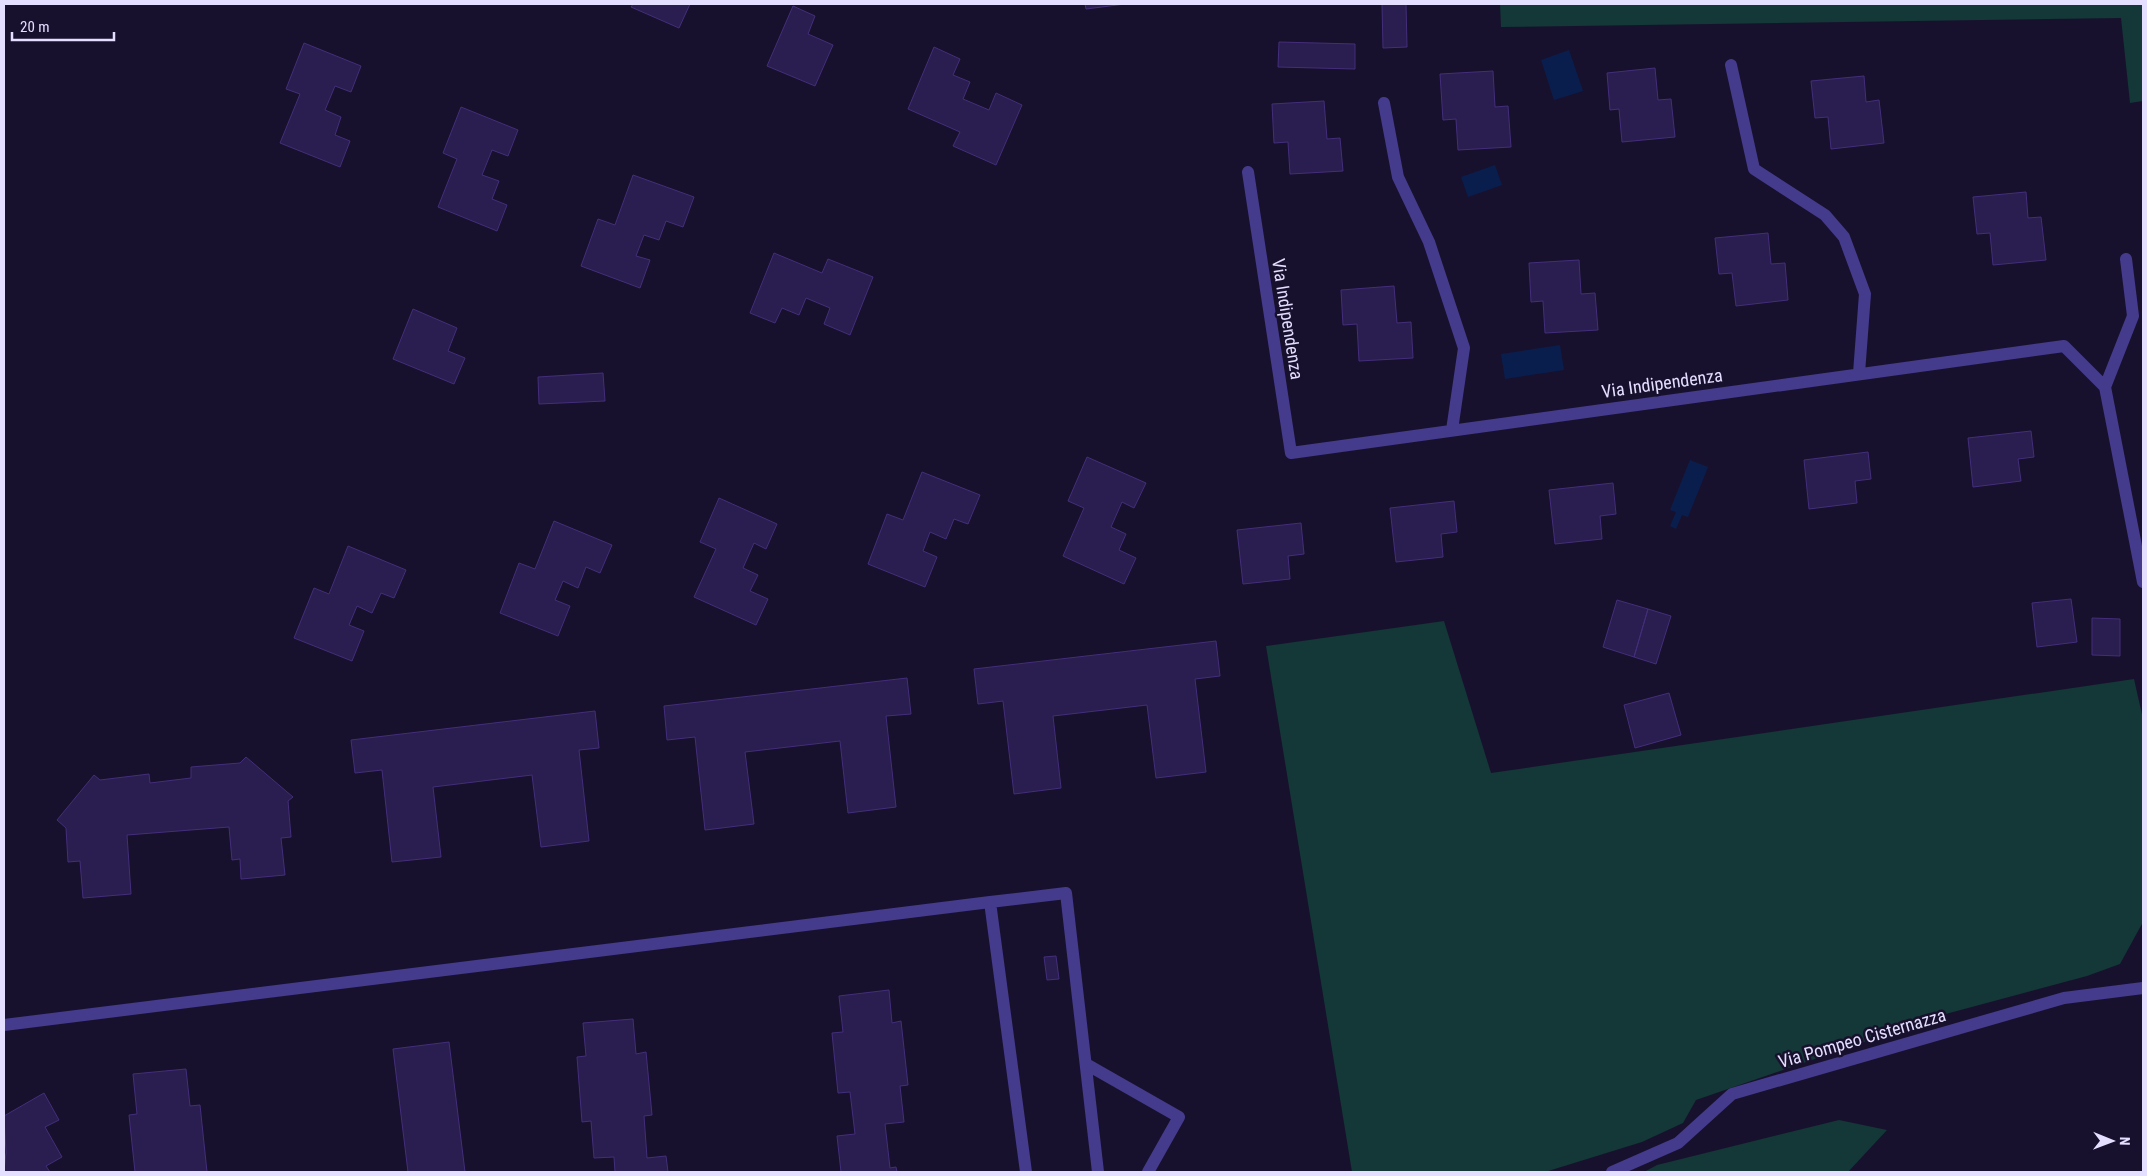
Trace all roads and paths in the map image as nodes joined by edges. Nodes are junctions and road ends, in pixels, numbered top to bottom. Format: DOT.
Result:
graph roads {
  1 [pos="1731,65"];
  2 [pos="1384,102"];
  3 [pos="1248,172"];
  4 [pos="2126,259"];
  5 [pos="1859,373"];
  6 [pos="2105,387"];
  7 [pos="1452,430"];
  8 [pos="2143,582"];
  9 [pos="990,902"];
  10 [pos="2143,988"];
  11 [pos="4,1025"];
  12 [pos="1086,1064"];
  13 [pos="1026,1172"];
  14 [pos="1098,1172"];
  15 [pos="1148,1172"];
  16 [pos="1612,1172"];
  1 -- 5 [label="street"];
  2 -- 7 [label="street"];
  3 -- 7 [label="street, Via Indipendenza"];
  4 -- 6 [label="street"];
  5 -- 6 [label="street, Via Indipendenza"];
  5 -- 7 [label="street, Via Indipendenza"];
  6 -- 8 [label="street"];
  9 -- 11 [label="street"];
  9 -- 12 [label="street"];
  9 -- 13 [label="street"];
  10 -- 16 [label="street, Via Pompeo Cisternazza"];
  12 -- 14 [label="street"];
  12 -- 15 [label="street"];
}
